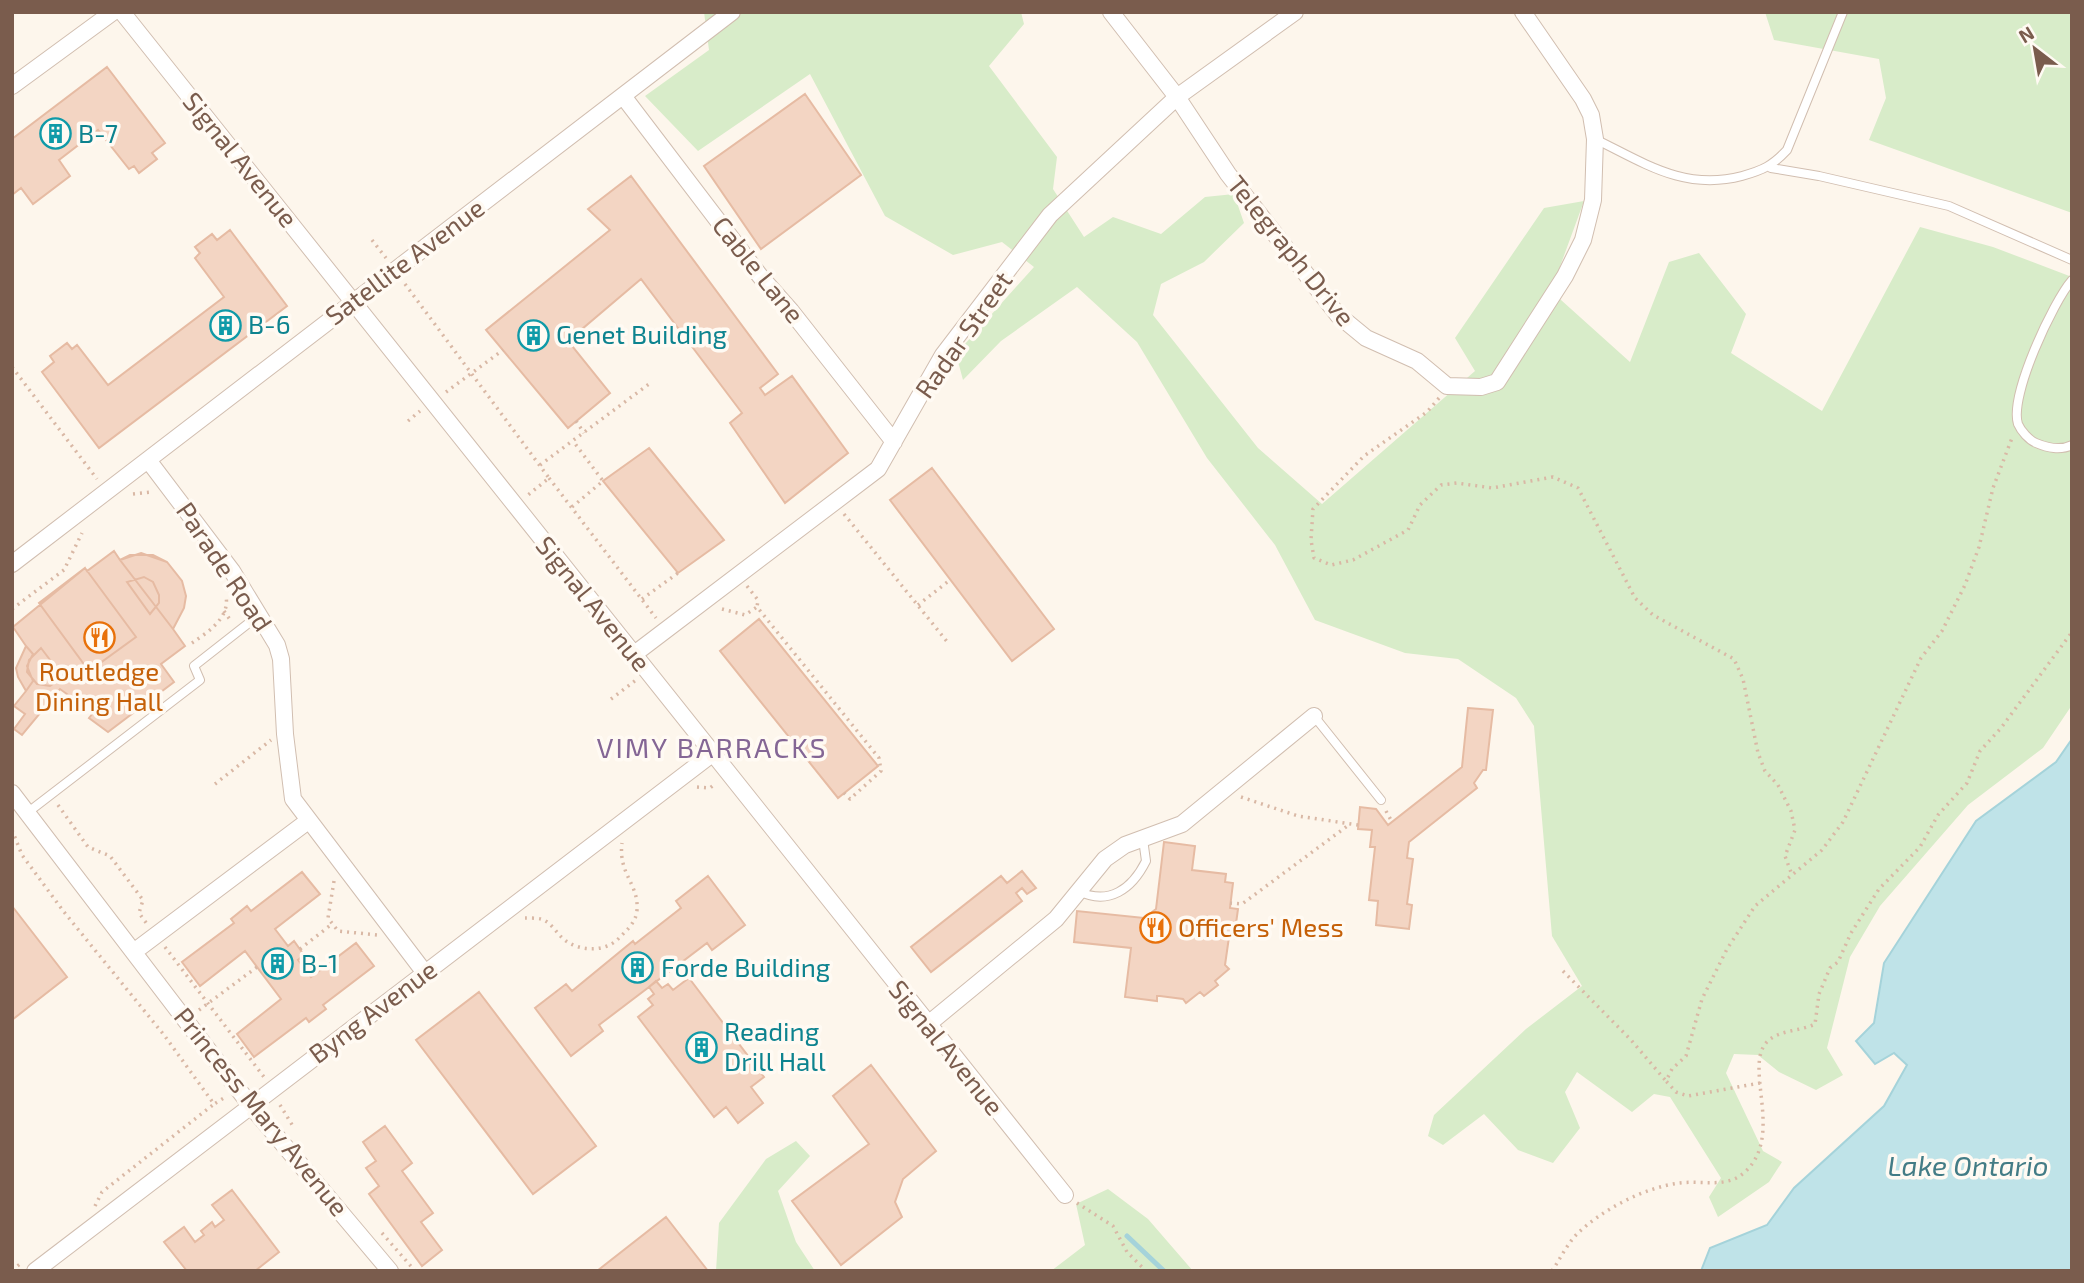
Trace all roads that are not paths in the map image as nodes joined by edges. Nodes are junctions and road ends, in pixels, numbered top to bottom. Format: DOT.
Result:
graph roads {
  1 [pos="113,12"];
  2 [pos="122,12"];
  3 [pos="732,12"];
  4 [pos="1111,12"];
  5 [pos="1294,12"];
  6 [pos="1523,12"];
  7 [pos="1843,12"];
  8 [pos="12,86"];
  9 [pos="623,96"];
  10 [pos="1177,97"];
  11 [pos="1595,139"];
  12 [pos="1770,168"];
  13 [pos="2072,260"];
  14 [pos="2072,280"];
  15 [pos="353,303"];
  16 [pos="894,442"];
  17 [pos="2072,445"];
  18 [pos="148,460"];
  19 [pos="12,564"];
  20 [pos="260,614"];
  21 [pos="634,655"];
  22 [pos="1314,716"];
  23 [pos="712,754"];
  24 [pos="12,793"];
  25 [pos="1381,800"];
  26 [pos="27,813"];
  27 [pos="308,821"];
  28 [pos="1143,839"];
  29 [pos="1078,891"];
  30 [pos="135,951"];
  31 [pos="425,972"];
  32 [pos="927,1025"];
  33 [pos="251,1106"];
  34 [pos="1065,1195"];
  35 [pos="29,1266"];
  36 [pos="390,1271"];
  1 -- 8 [label="street"];
  2 -- 15 [label="street, Signal Avenue"];
  3 -- 9 [label="street, Satellite Avenue"];
  4 -- 10 [label="street, Telegraph Drive"];
  5 -- 10 [label="street, Radar Street"];
  6 -- 11 [label="street"];
  7 -- 12 [label="lane"];
  9 -- 15 [label="street, Satellite Avenue"];
  9 -- 16 [label="street, Cable Lane"];
  10 -- 11 [label="street, Telegraph Drive"];
  10 -- 16 [label="street, Radar Street"];
  11 -- 12 [label="lane"];
  12 -- 13 [label="lane"];
  14 -- 17 [label="lane"];
  15 -- 18 [label="street, Satellite Avenue"];
  15 -- 21 [label="street, Signal Avenue"];
  16 -- 21 [label="street, Radar Street"];
  18 -- 19 [label="street, Satellite Avenue"];
  18 -- 20 [label="street, Parade Road"];
  20 -- 26 [label="lane"];
  20 -- 27 [label="street, Parade Road"];
  21 -- 23 [label="street, Signal Avenue"];
  22 -- 25 [label="lane"];
  22 -- 28 [label="street"];
  23 -- 31 [label="street, Byng Avenue"];
  23 -- 32 [label="street, Signal Avenue"];
  24 -- 26 [label="street, Princess Mary Avenue"];
  26 -- 30 [label="street, Princess Mary Avenue"];
  27 -- 30 [label="street"];
  27 -- 31 [label="street, Parade Road"];
  28 -- 29 [label="street"];
  28 -- 29 [label="lane"];
  29 -- 32 [label="street"];
  30 -- 33 [label="street, Princess Mary Avenue"];
  31 -- 33 [label="street, Byng Avenue"];
  32 -- 34 [label="street, Signal Avenue"];
  33 -- 35 [label="street, Byng Avenue"];
  33 -- 36 [label="street, Princess Mary Avenue"];
}
